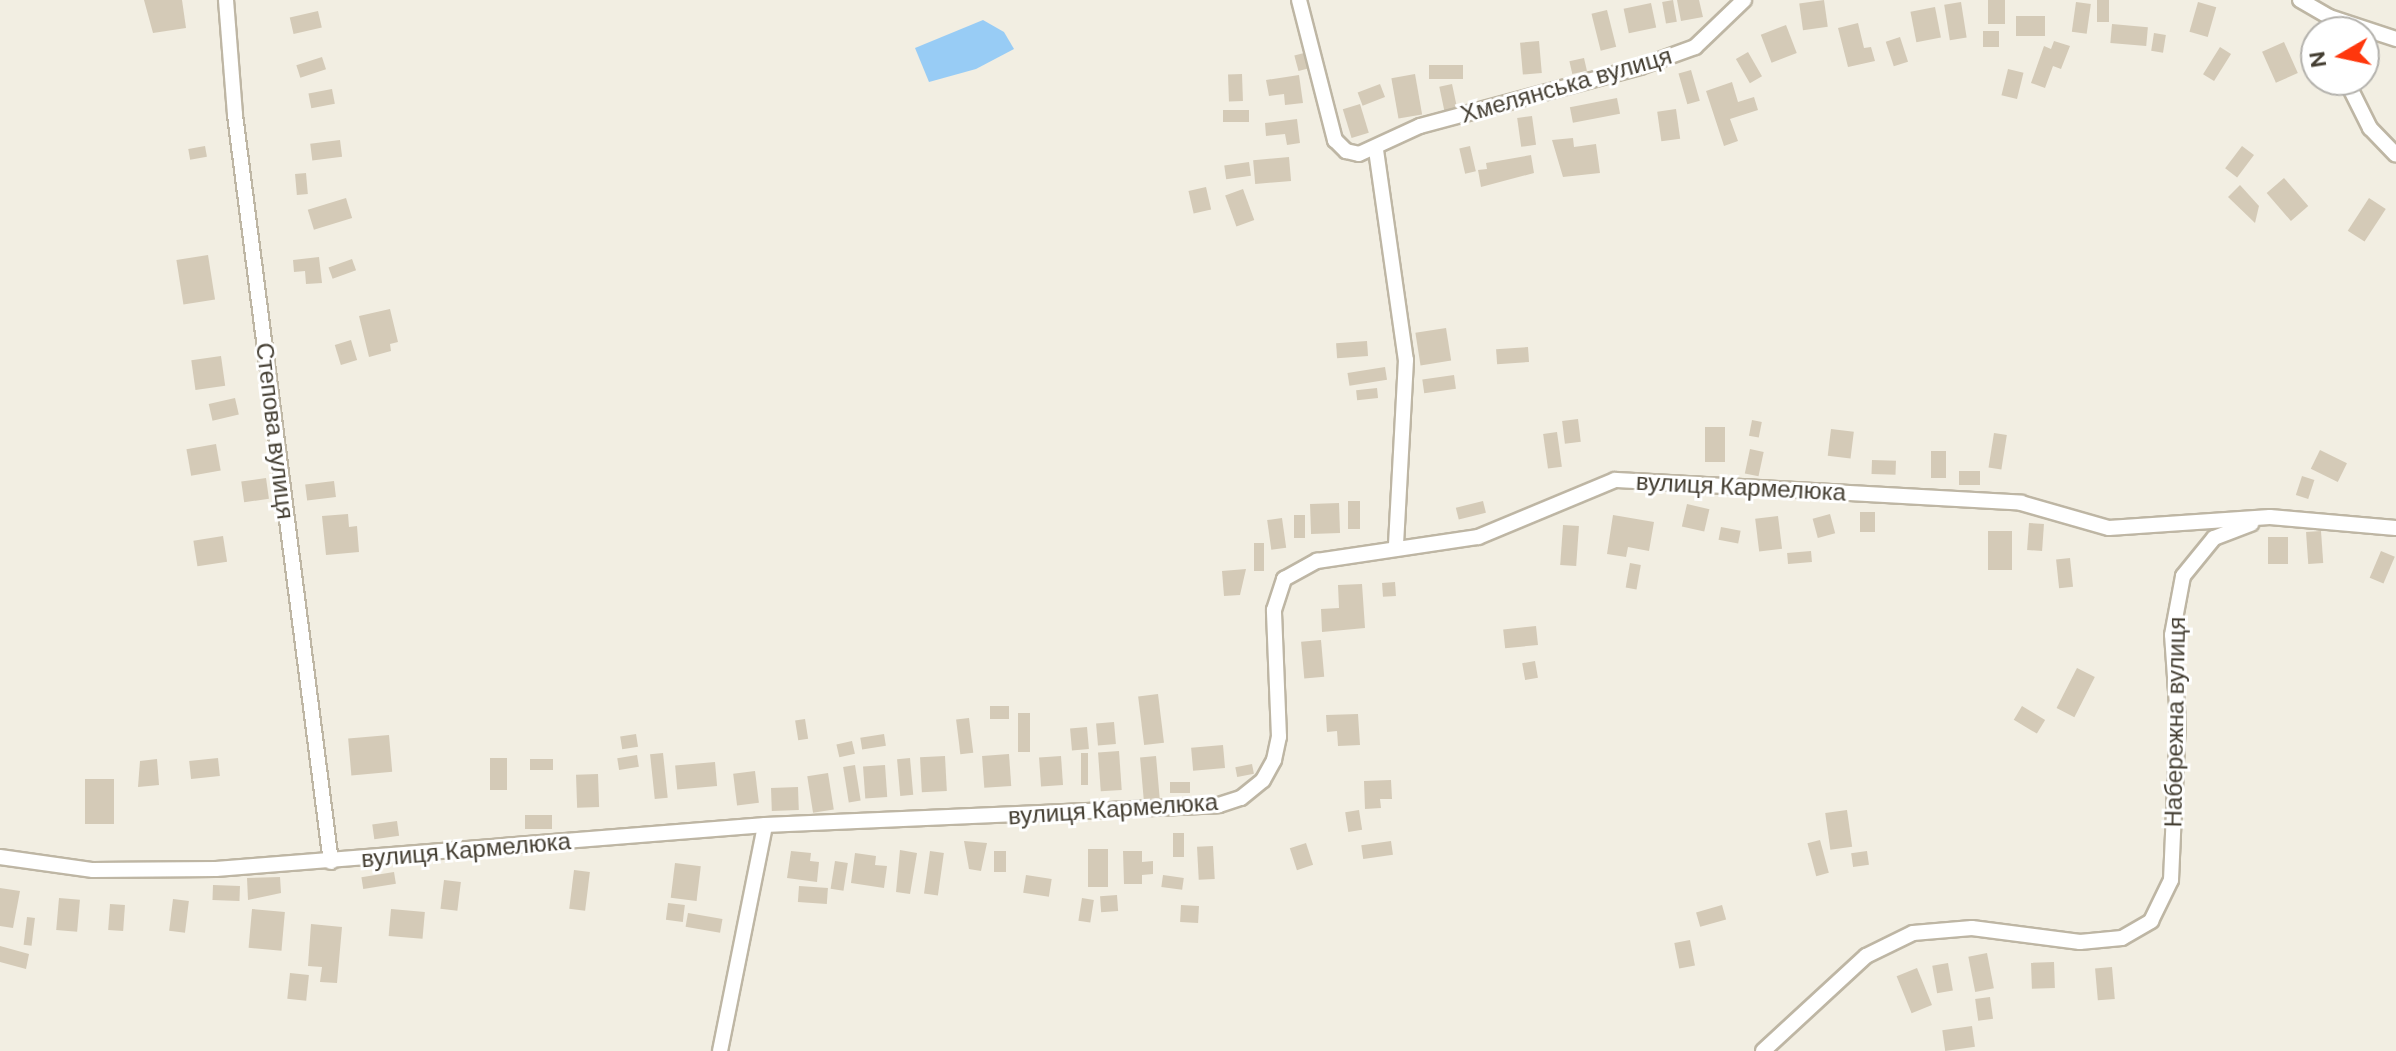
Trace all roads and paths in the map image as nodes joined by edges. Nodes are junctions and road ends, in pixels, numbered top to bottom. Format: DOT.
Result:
graph roads {
  1 [pos="226,0"];
  2 [pos="1299,0"];
  3 [pos="1744,0"];
  4 [pos="2300,0"];
  5 [pos="2320,16"];
  6 [pos="2354,96"];
  7 [pos="1376,150"];
  8 [pos="2396,155"];
  9 [pos="2270,517"];
  10 [pos="2396,528"];
  11 [pos="1396,546"];
  12 [pos="765,825"];
  13 [pos="0,857"];
  14 [pos="331,862"];
  15 [pos="720,1051"];
  16 [pos="1763,1051"];
  1 -- 14 [label="street, Степова вулиця"];
  2 -- 7 [label="street"];
  3 -- 7 [label="street, Хмелянська вулиця"];
  4 -- 5 [label="street"];
  6 -- 8 [label="street"];
  7 -- 11 [label="street"];
  9 -- 10 [label="street, вулиця Кармелюка"];
  9 -- 11 [label="street, вулиця Кармелюка"];
  9 -- 16 [label="street, Набережна вулиця"];
  11 -- 12 [label="street, вулиця Кармелюка"];
  12 -- 14 [label="street, вулиця Кармелюка"];
  12 -- 15 [label="street"];
  13 -- 14 [label="street, вулиця Кармелюка"];
}
